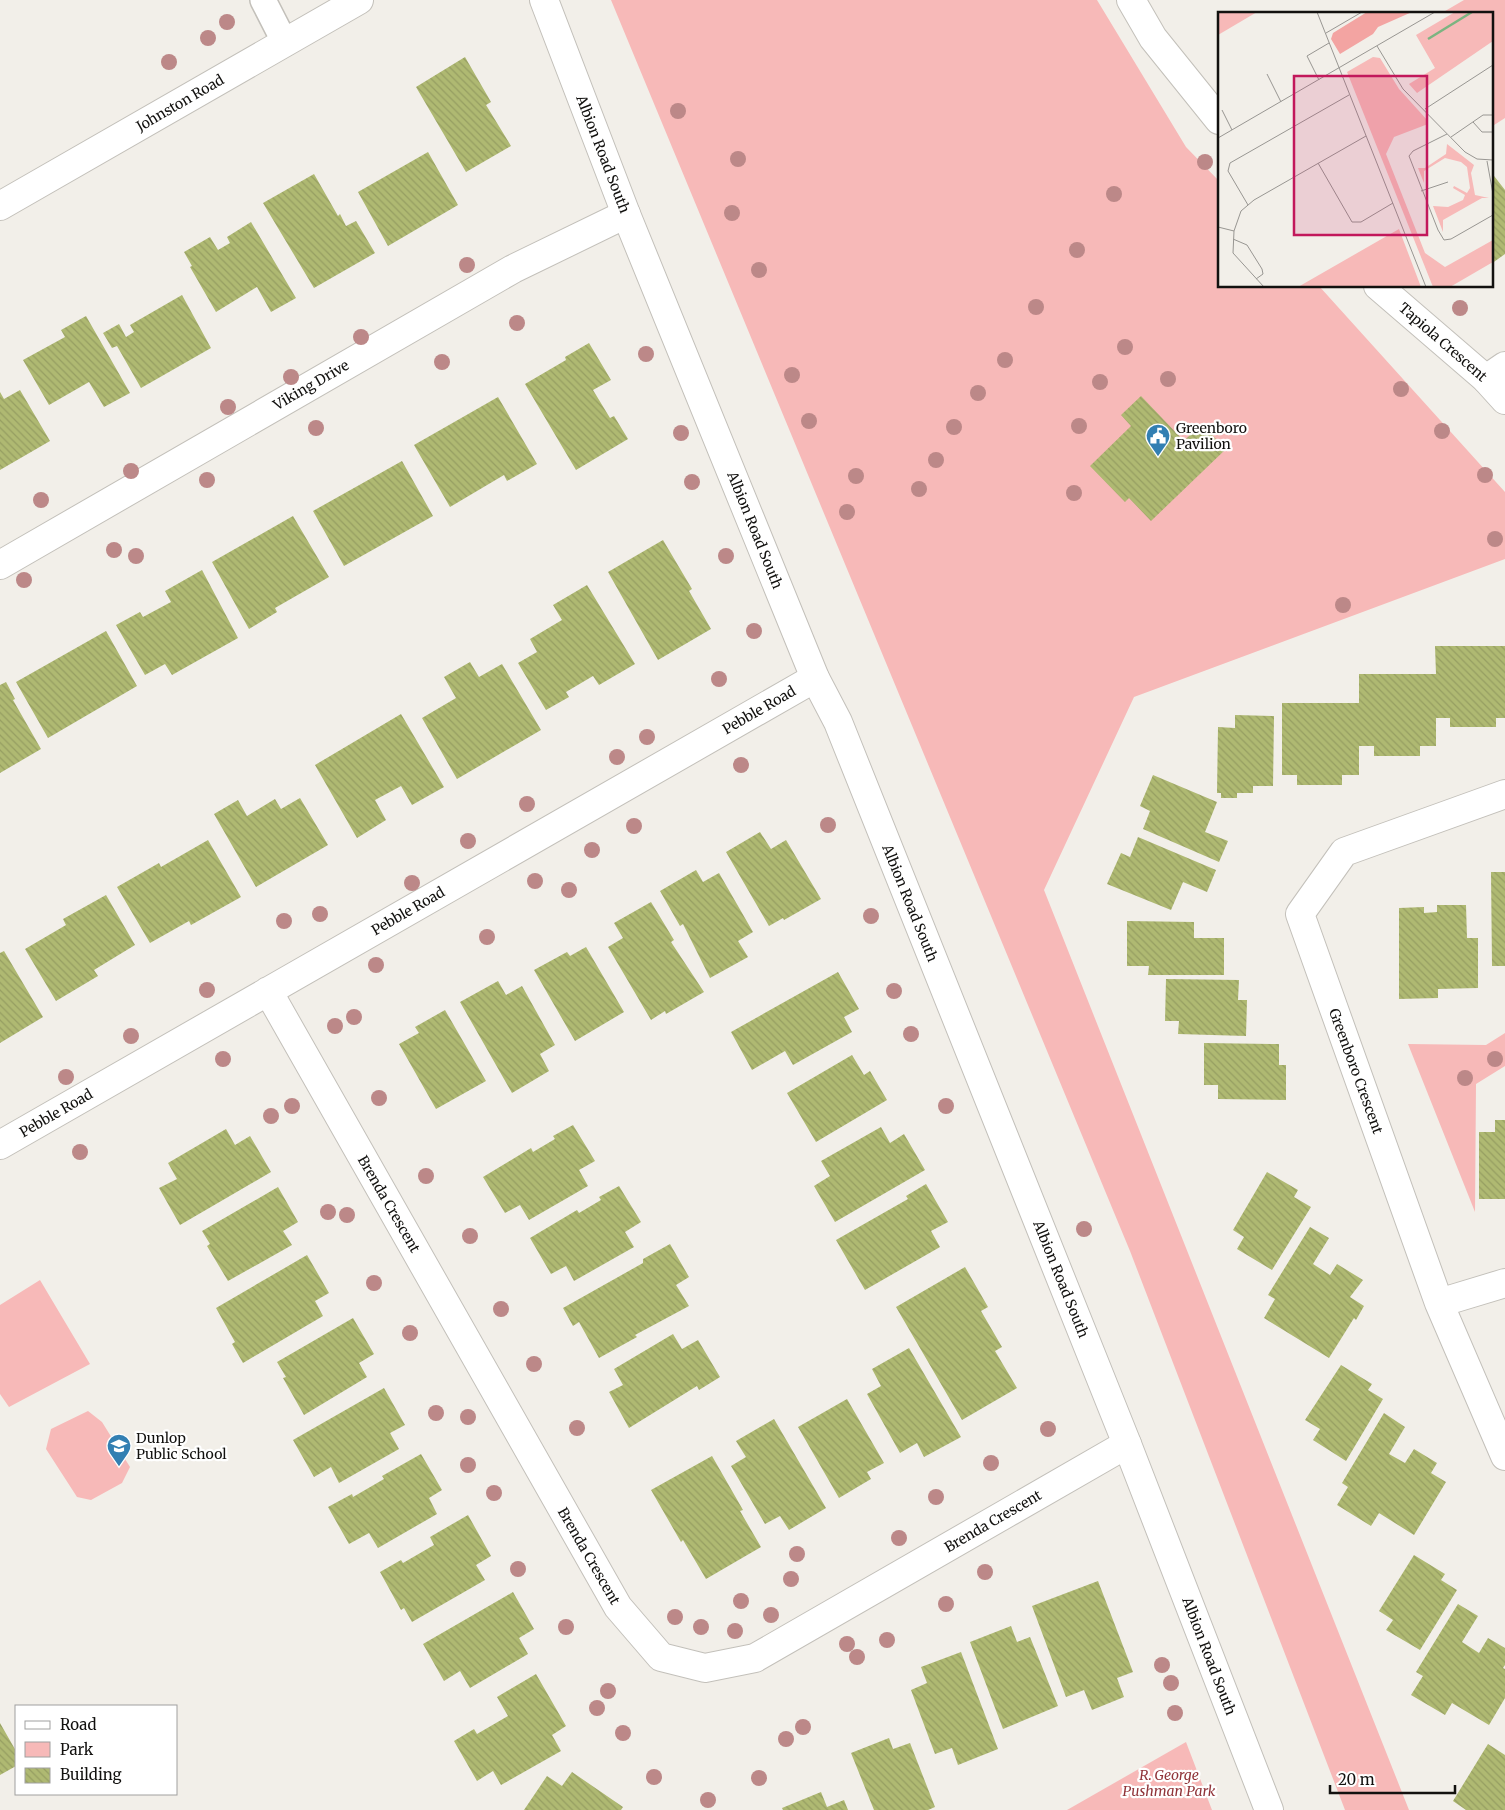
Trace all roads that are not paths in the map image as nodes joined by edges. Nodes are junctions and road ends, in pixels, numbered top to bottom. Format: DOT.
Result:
graph roads {
  1 [pos="263,0"];
  2 [pos="359,0"];
  3 [pos="544,0"];
  4 [pos="1131,0"];
  5 [pos="285,43"];
  6 [pos="1218,119"];
  7 [pos="0,206"];
  8 [pos="626,214"];
  9 [pos="1381,288"];
  10 [pos="1496,372"];
  11 [pos="1505,400"];
  12 [pos="0,564"];
  13 [pos="815,678"];
  14 [pos="1505,794"];
  15 [pos="268,991"];
  16 [pos="0,1145"];
  17 [pos="1505,1283"];
  18 [pos="1439,1303"];
  19 [pos="1127,1444"];
  20 [pos="1505,1456"];
  21 [pos="1269,1810"];
  1 -- 5 [label="lane"];
  2 -- 5 [label="street, Johnston Road"];
  3 -- 8 [label="street, Albion Road South"];
  4 -- 6 [label="street"];
  5 -- 7 [label="street, Johnston Road"];
  8 -- 12 [label="street, Viking Drive"];
  8 -- 13 [label="street, Albion Road South"];
  9 -- 10 [label="street, Tapiola Crescent"];
  10 -- 11 [label="street, Tapiola Crescent"];
  13 -- 15 [label="street, Pebble Road"];
  13 -- 19 [label="street, Albion Road South"];
  14 -- 18 [label="street, Greenboro Crescent"];
  15 -- 16 [label="street, Pebble Road"];
  15 -- 19 [label="street, Brenda Crescent"];
  17 -- 18 [label="street"];
  18 -- 20 [label="street, Greenboro Crescent"];
  19 -- 21 [label="street, Albion Road South"];
}
